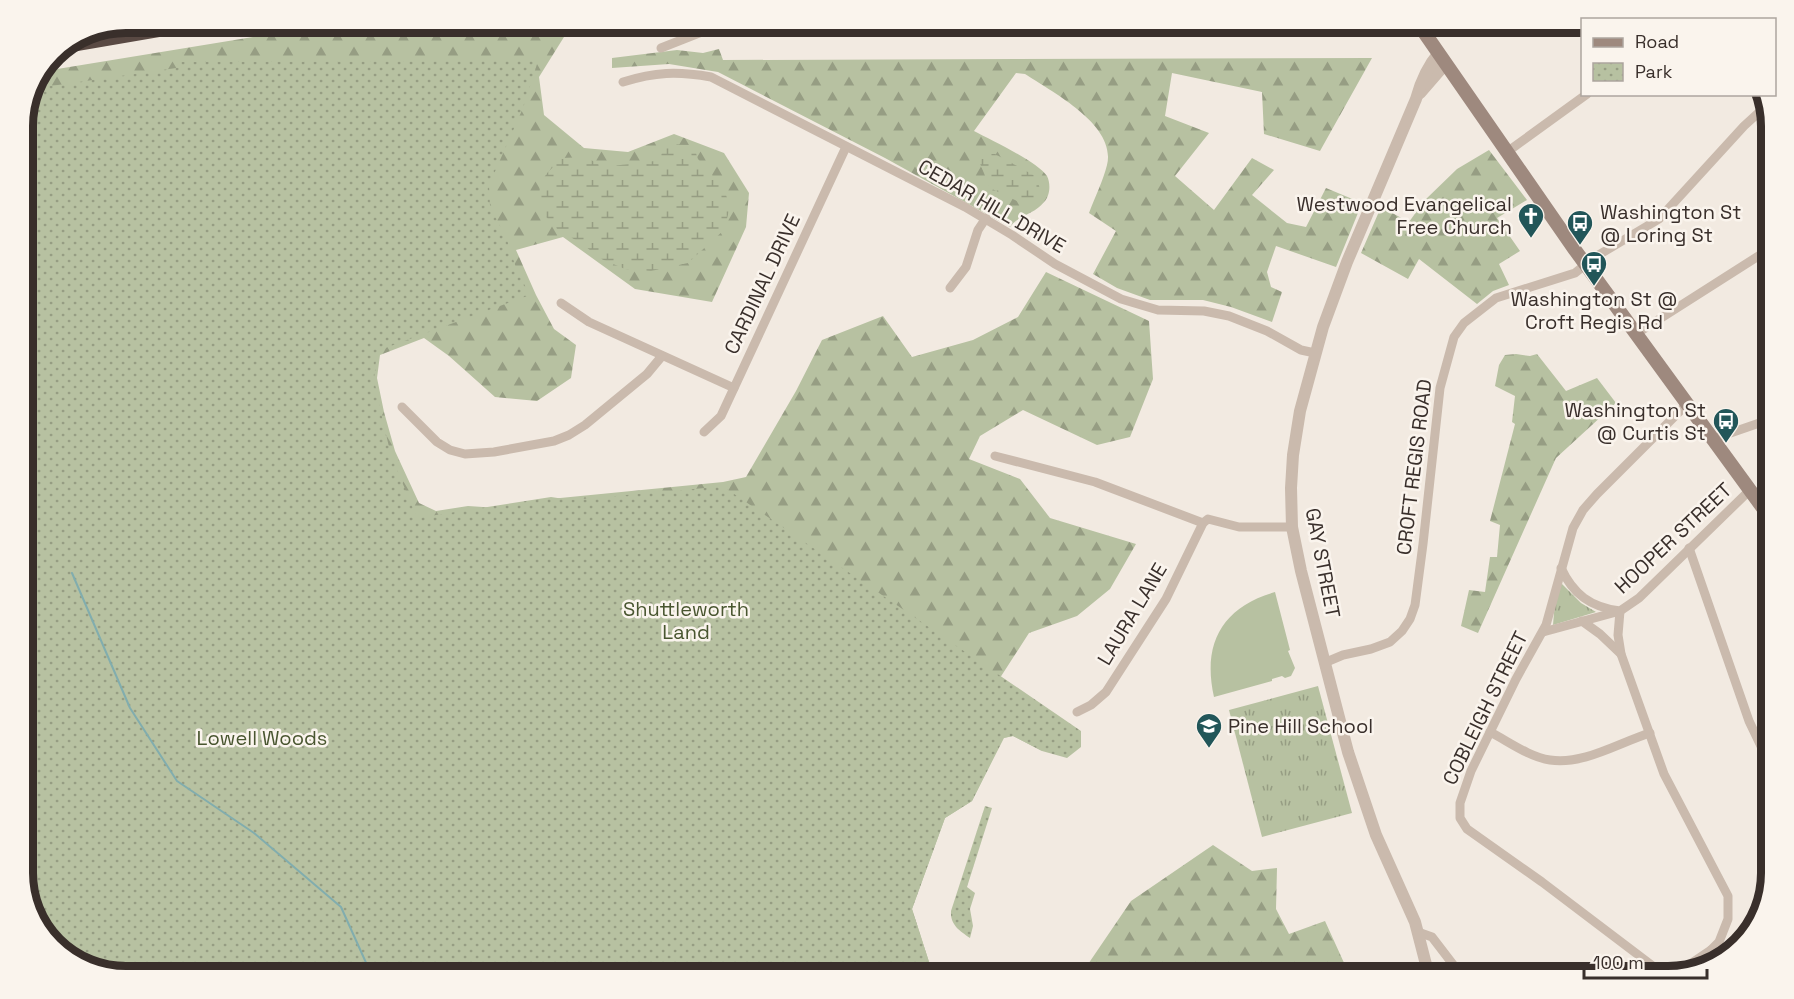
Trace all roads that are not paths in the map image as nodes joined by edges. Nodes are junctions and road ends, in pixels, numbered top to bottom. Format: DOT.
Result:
graph roads {
  1 [pos="135,33"];
  2 [pos="699,33"];
  3 [pos="1425,33"];
  4 [pos="89,41"];
  5 [pos="661,48"];
  6 [pos="1442,58"];
  7 [pos="623,82"];
  8 [pos="1584,96"];
  9 [pos="1760,112"];
  10 [pos="846,147"];
  11 [pos="1507,152"];
  12 [pos="986,219"];
  13 [pos="1761,254"];
  14 [pos="1586,265"];
  15 [pos="950,288"];
  16 [pos="561,303"];
  17 [pos="1636,334"];
  18 [pos="1315,353"];
  19 [pos="662,356"];
  20 [pos="734,388"];
  21 [pos="1687,404"];
  22 [pos="402,407"];
  23 [pos="1761,422"];
  24 [pos="704,432"];
  25 [pos="1713,439"];
  26 [pos="995,456"];
  27 [pos="1750,490"];
  28 [pos="1761,505"];
  29 [pos="1203,523"];
  30 [pos="1292,527"];
  31 [pos="1689,548"];
  32 [pos="1560,568"];
  33 [pos="1620,611"];
  34 [pos="1582,621"];
  35 [pos="1542,632"];
  36 [pos="1621,654"];
  37 [pos="1324,663"];
  38 [pos="1077,712"];
  39 [pos="1490,732"];
  40 [pos="1650,733"];
  41 [pos="1761,745"];
  42 [pos="1418,932"];
  43 [pos="1711,950"];
  44 [pos="1714,954"];
  45 [pos="1692,963"];
  46 [pos="1426,966"];
  47 [pos="1454,966"];
  48 [pos="1653,966"];
  1 -- 4 [label="highway"];
  2 -- 5 [label="street"];
  3 -- 6 [label="main road"];
  6 -- 11 [label="main road"];
  6 -- 18 [label="street, GAY STREET"];
  7 -- 10 [label="street, CEDAR HILL DRIVE"];
  8 -- 11 [label="street"];
  9 -- 14 [label="street, CROFT REGIS ROAD"];
  10 -- 12 [label="street, CEDAR HILL DRIVE"];
  10 -- 20 [label="street, CARDINAL DRIVE"];
  11 -- 14 [label="main road"];
  12 -- 15 [label="street"];
  12 -- 18 [label="street, CEDAR HILL DRIVE"];
  13 -- 17 [label="street"];
  14 -- 17 [label="main road"];
  14 -- 37 [label="street, CROFT REGIS ROAD"];
  16 -- 19 [label="street"];
  17 -- 21 [label="main road"];
  18 -- 30 [label="street, GAY STREET"];
  19 -- 20 [label="street"];
  19 -- 22 [label="street"];
  20 -- 24 [label="street, CARDINAL DRIVE"];
  21 -- 25 [label="main road"];
  21 -- 32 [label="street, COBLEIGH STREET"];
  23 -- 25 [label="street"];
  25 -- 27 [label="main road"];
  26 -- 29 [label="street"];
  27 -- 28 [label="main road"];
  27 -- 31 [label="street, HOOPER STREET"];
  29 -- 30 [label="street"];
  29 -- 38 [label="street, LAURA LANE"];
  30 -- 37 [label="street, GAY STREET"];
  31 -- 33 [label="street, HOOPER STREET"];
  31 -- 41 [label="street"];
  32 -- 33 [label="street, HOOPER STREET"];
  32 -- 35 [label="street, COBLEIGH STREET"];
  33 -- 34 [label="street, HOOPER STREET"];
  33 -- 36 [label="street"];
  34 -- 35 [label="street, HOOPER STREET"];
  34 -- 36 [label="street"];
  35 -- 39 [label="street, COBLEIGH STREET"];
  36 -- 40 [label="street"];
  37 -- 42 [label="street, GAY STREET"];
  39 -- 40 [label="street"];
  39 -- 48 [label="street, COBLEIGH STREET"];
  40 -- 43 [label="street"];
  42 -- 46 [label="street, GAY STREET"];
  42 -- 47 [label="street"];
  43 -- 44 [label="street"];
  43 -- 45 [label="street"];
}
